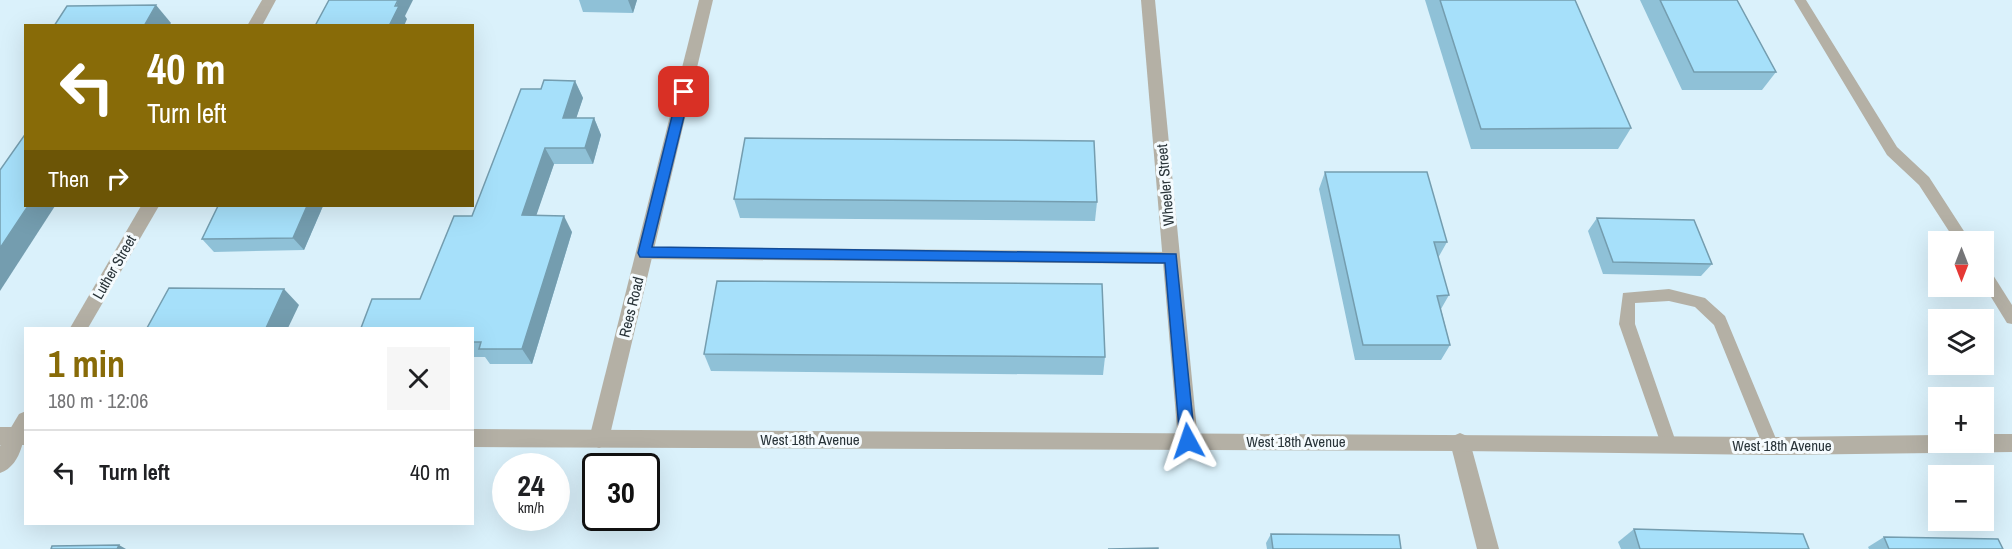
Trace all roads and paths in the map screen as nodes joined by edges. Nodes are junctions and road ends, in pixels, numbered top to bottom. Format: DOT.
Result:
graph roads {
  1 [pos="269,0"];
  2 [pos="706,0"];
  3 [pos="1148,0"];
  4 [pos="1800,0"];
  5 [pos="255,24"];
  6 [pos="149,207"];
  7 [pos="1957,231"];
  8 [pos="644,253"];
  9 [pos="1171,258"];
  10 [pos="1994,289"];
  11 [pos="2012,318"];
  12 [pos="80,327"];
  13 [pos="17,432"];
  14 [pos="474,438"];
  15 [pos="599,439"];
  16 [pos="1188,441"];
  17 [pos="1460,442"];
  18 [pos="2012,443"];
  19 [pos="1669,445"];
  20 [pos="1772,446"];
  21 [pos="0,464"];
  22 [pos="1488,549"];
  1 -- 5 [label="street"];
  2 -- 8 [label="street, Rees Road"];
  3 -- 9 [label="street, Wheeler Street"];
  4 -- 7 [label="lane"];
  6 -- 12 [label="street, Luther Street"];
  8 -- 9 [label="lane"];
  8 -- 15 [label="street, Rees Road"];
  9 -- 16 [label="street, Wheeler Street"];
  10 -- 11 [label="lane"];
  13 -- 21 [label="street"];
  14 -- 15 [label="street, West 18th Avenue"];
  15 -- 16 [label="street, West 18th Avenue"];
  16 -- 17 [label="street, West 18th Avenue"];
  17 -- 19 [label="street, West 18th Avenue"];
  17 -- 22 [label="street"];
  18 -- 20 [label="street, West 18th Avenue"];
  19 -- 20 [label="street, West 18th Avenue"];
  19 -- 20 [label="lane"];
}
